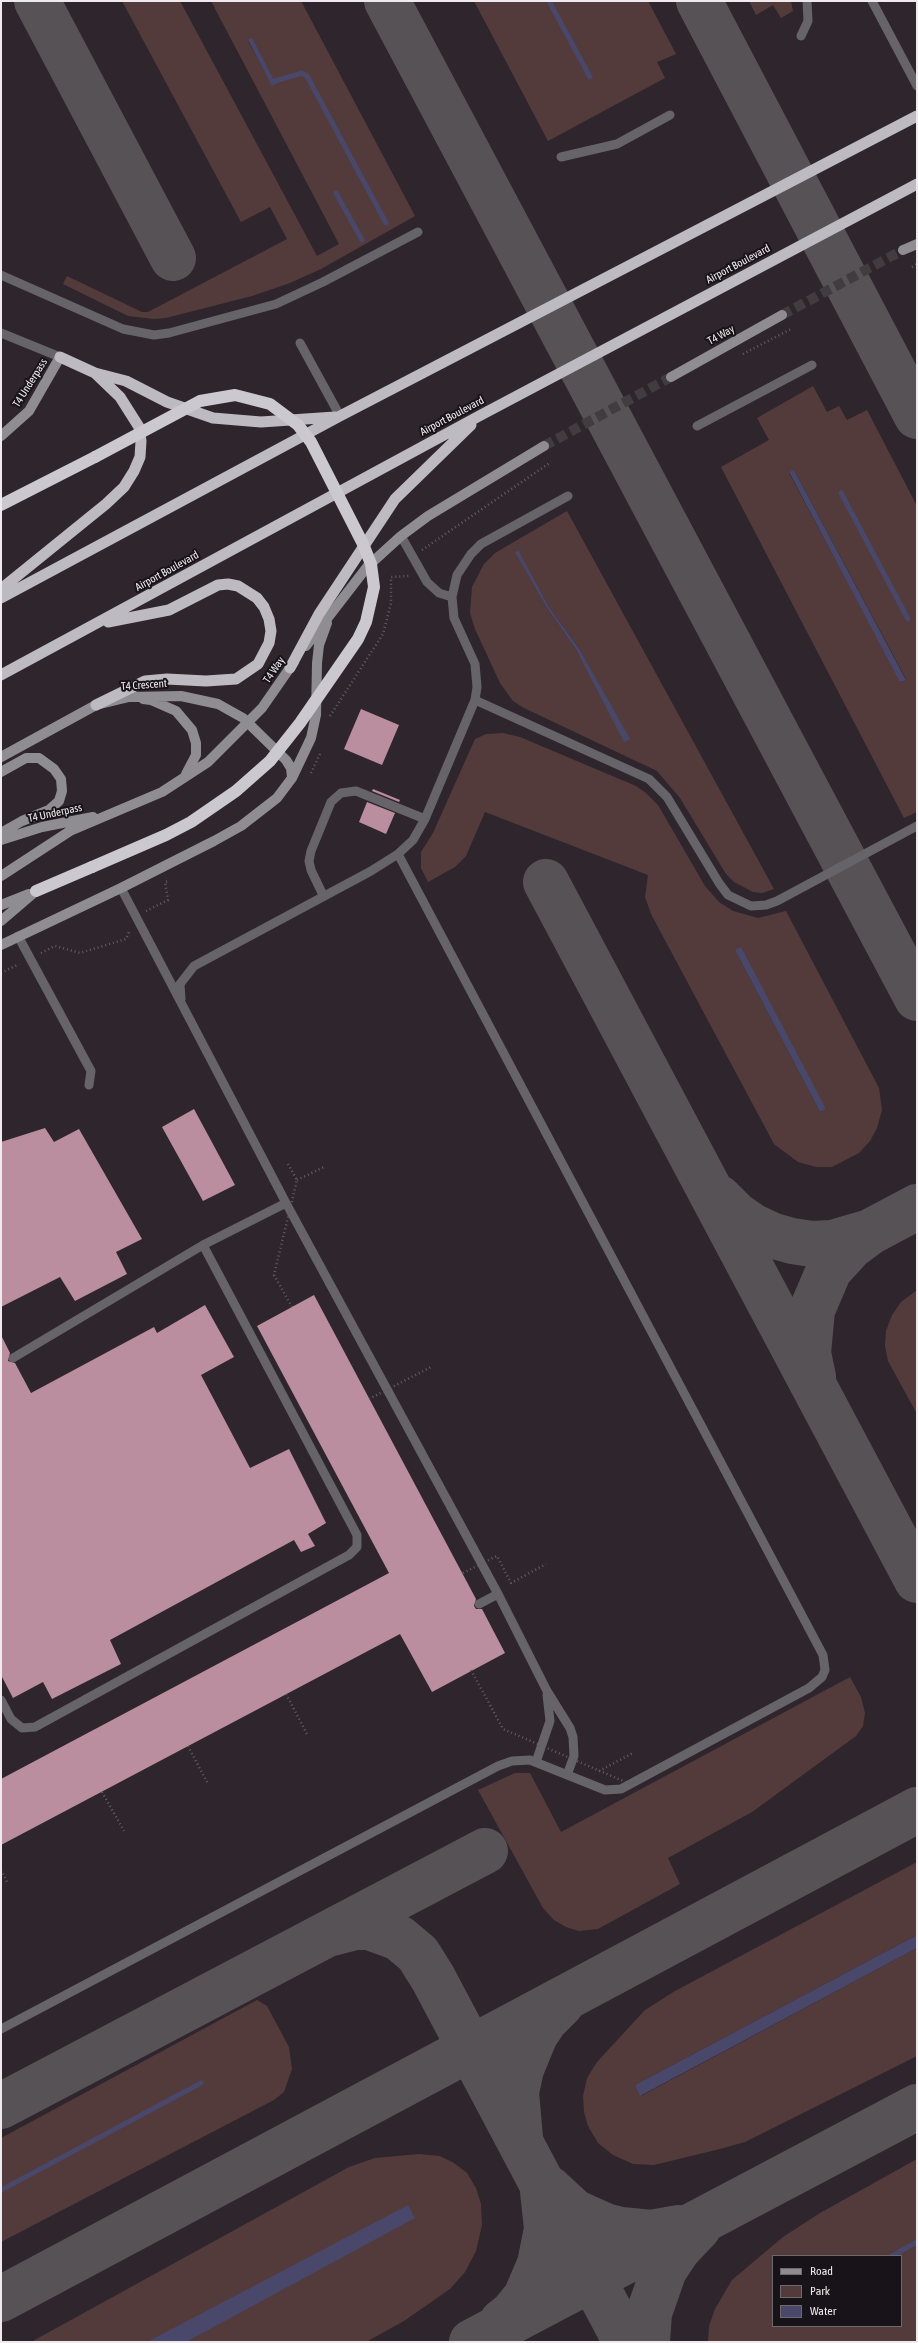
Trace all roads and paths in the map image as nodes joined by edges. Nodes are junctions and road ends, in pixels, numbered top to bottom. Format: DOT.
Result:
graph roads {
  1 [pos="808,1"];
  2 [pos="872,1"];
  3 [pos="801,36"];
  4 [pos="917,86"];
  5 [pos="670,115"];
  6 [pos="917,116"];
  7 [pos="561,157"];
  8 [pos="917,184"];
  9 [pos="418,232"];
  10 [pos="917,244"];
  11 [pos="903,250"];
  12 [pos="917,264"];
  13 [pos="912,267"];
  14 [pos="1,274"];
  15 [pos="782,315"];
  16 [pos="1,333"];
  17 [pos="300,343"];
  18 [pos="60,357"];
  19 [pos="812,365"];
  20 [pos="96,373"];
  21 [pos="671,376"];
  22 [pos="481,415"];
  23 [pos="340,416"];
  24 [pos="696,426"];
  25 [pos="1,436"];
  26 [pos="544,446"];
  27 [pos="568,496"];
  28 [pos="1,505"];
  29 [pos="401,536"];
  30 [pos="1,589"];
  31 [pos="452,597"];
  32 [pos="1,598"];
  33 [pos="334,609"];
  34 [pos="98,624"];
  35 [pos="290,668"];
  36 [pos="1,675"];
  37 [pos="129,696"];
  38 [pos="475,700"];
  39 [pos="96,705"];
  40 [pos="248,723"];
  41 [pos="1,757"];
  42 [pos="1,772"];
  43 [pos="292,778"];
  44 [pos="178,782"];
  45 [pos="114,813"];
  46 [pos="425,819"];
  47 [pos="917,826"];
  48 [pos="1,833"];
  49 [pos="1,840"];
  50 [pos="398,854"];
  51 [pos="1,876"];
  52 [pos="121,888"];
  53 [pos="36,891"];
  54 [pos="323,895"];
  55 [pos="1,905"];
  56 [pos="1,921"];
  57 [pos="18,936"];
  58 [pos="1,944"];
  59 [pos="183,1008"];
  60 [pos="89,1085"];
  61 [pos="288,1164"];
  62 [pos="324,1167"];
  63 [pos="297,1180"];
  64 [pos="286,1203"];
  65 [pos="202,1245"];
  66 [pos="292,1307"];
  67 [pos="13,1358"];
  68 [pos="431,1367"];
  69 [pos="369,1399"];
  70 [pos="546,1564"];
  71 [pos="463,1573"];
  72 [pos="498,1594"];
  73 [pos="479,1604"];
  74 [pos="471,1670"];
  75 [pos="546,1692"];
  76 [pos="286,1694"];
  77 [pos="1,1700"];
  78 [pos="307,1734"];
  79 [pos="188,1746"];
  80 [pos="633,1752"];
  81 [pos="536,1762"];
  82 [pos="661,1768"];
  83 [pos="599,1771"];
  84 [pos="567,1775"];
  85 [pos="208,1784"];
  86 [pos="102,1792"];
  87 [pos="124,1831"];
  88 [pos="1,1870"];
  89 [pos="7,1882"];
  90 [pos="1,2029"];
  1 -- 3 [label="lane"];
  2 -- 4 [label="lane"];
  5 -- 7 [label="lane"];
  6 -- 23 [label="highway"];
  8 -- 22 [label="highway, Airport Boulevard"];
  9 -- 14 [label="lane"];
  10 -- 11 [label="main road"];
  12 -- 13 [label="path"];
  15 -- 21 [label="main road, T4 Way"];
  16 -- 18 [label="lane"];
  17 -- 23 [label="lane"];
  18 -- 20 [label="highway"];
  18 -- 25 [label="main road, T4 Underpass"];
  19 -- 24 [label="lane"];
  20 -- 23 [label="highway"];
  20 -- 30 [label="highway"];
  22 -- 34 [label="highway, Airport Boulevard"];
  22 -- 35 [label="highway"];
  23 -- 32 [label="highway"];
  26 -- 29 [label="main road, T4 Way"];
  27 -- 31 [label="lane"];
  28 -- 53 [label="highway, bridge"];
  29 -- 31 [label="lane"];
  29 -- 33 [label="main road, T4 Way"];
  31 -- 38 [label="lane"];
  33 -- 35 [label="main road, T4 Way"];
  33 -- 43 [label="main road"];
  34 -- 36 [label="highway, Airport Boulevard"];
  34 -- 39 [label="highway"];
  35 -- 40 [label="main road, T4 Way"];
  37 -- 39 [label="main road, T4 Crescent"];
  37 -- 40 [label="main road, T4 Crescent"];
  37 -- 44 [label="main road"];
  38 -- 46 [label="lane"];
  38 -- 47 [label="lane"];
  39 -- 41 [label="main road, T4 Crescent"];
  40 -- 43 [label="main road, T4 Crescent"];
  40 -- 44 [label="main road, T4 Way"];
  42 -- 48 [label="main road"];
  43 -- 52 [label="main road"];
  44 -- 45 [label="main road, T4 Way"];
  45 -- 49 [label="main road, T4 Underpass"];
  45 -- 51 [label="main road, T4 Way"];
  46 -- 50 [label="lane"];
  46 -- 54 [label="lane"];
  50 -- 54 [label="lane"];
  50 -- 84 [label="lane"];
  52 -- 57 [label="main road"];
  52 -- 59 [label="lane"];
  53 -- 55 [label="main road"];
  53 -- 56 [label="main road"];
  54 -- 59 [label="lane"];
  57 -- 58 [label="main road"];
  57 -- 60 [label="lane"];
  59 -- 64 [label="lane"];
  61 -- 63 [label="path, bridge"];
  62 -- 63 [label="path"];
  63 -- 66 [label="path, bridge"];
  64 -- 65 [label="lane"];
  64 -- 72 [label="lane"];
  65 -- 67 [label="lane"];
  65 -- 77 [label="lane"];
  68 -- 69 [label="path, bridge"];
  70 -- 71 [label="path, bridge"];
  72 -- 73 [label="lane"];
  72 -- 75 [label="lane"];
  74 -- 83 [label="path, bridge"];
  75 -- 81 [label="lane"];
  75 -- 84 [label="lane"];
  76 -- 78 [label="path, bridge"];
  79 -- 85 [label="path, bridge"];
  80 -- 83 [label="path"];
  81 -- 84 [label="lane"];
  81 -- 90 [label="lane"];
  82 -- 83 [label="path, bridge"];
  86 -- 87 [label="path, bridge"];
  88 -- 89 [label="path"];
}
